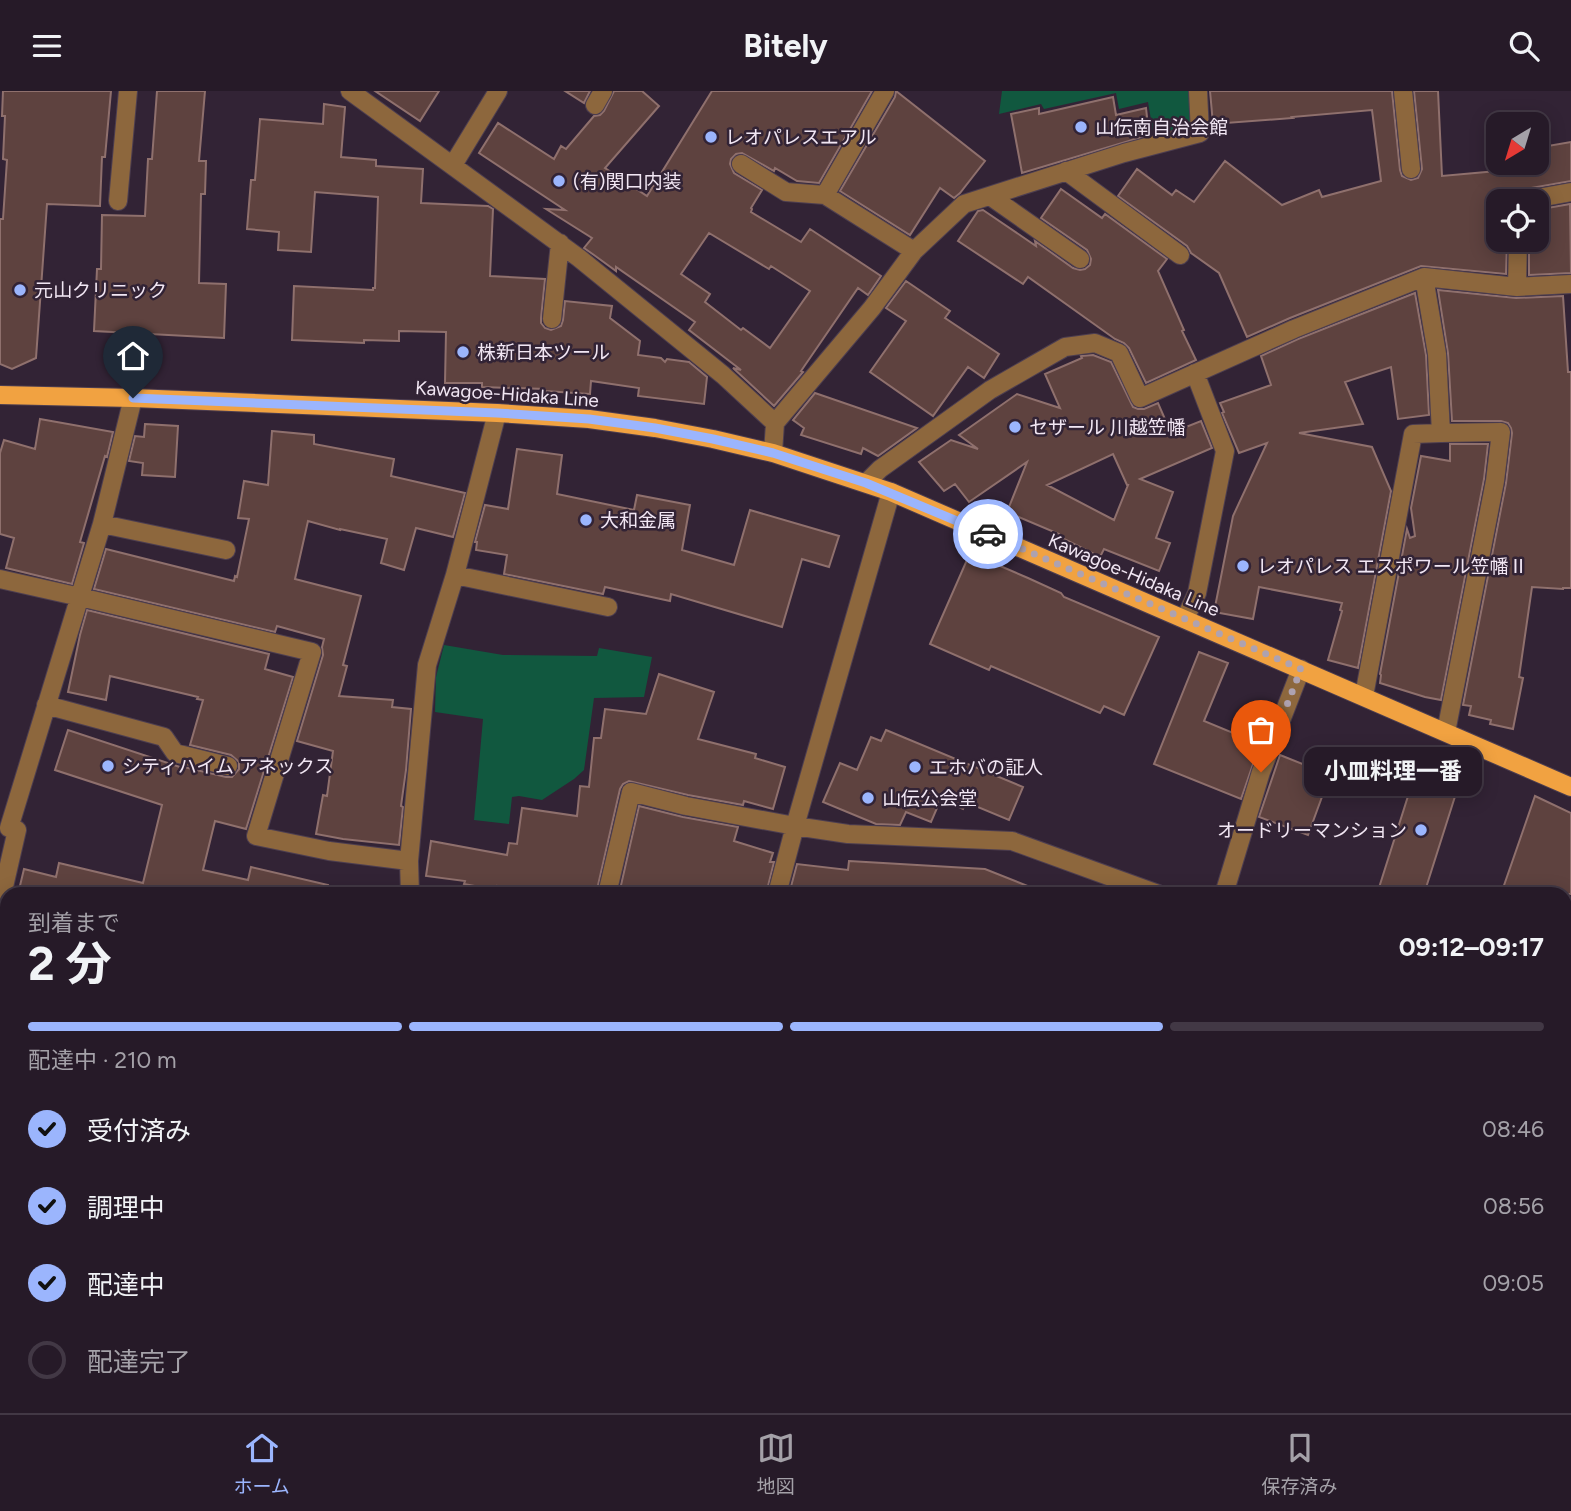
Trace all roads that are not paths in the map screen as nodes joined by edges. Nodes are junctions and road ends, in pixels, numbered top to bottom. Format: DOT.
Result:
graph roads {
  1 [pos="128,91"];
  2 [pos="351,91"];
  3 [pos="498,91"];
  4 [pos="885,91"];
  5 [pos="1198,91"];
  6 [pos="1403,91"];
  7 [pos="741,164"];
  8 [pos="453,165"];
  9 [pos="1410,169"];
  10 [pos="1066,171"];
  11 [pos="1571,192"];
  12 [pos="825,195"];
  13 [pos="990,196"];
  14 [pos="1549,196"];
  15 [pos="118,201"];
  16 [pos="560,243"];
  17 [pos="914,251"];
  18 [pos="1518,252"];
  19 [pos="1180,255"];
  20 [pos="1080,259"];
  21 [pos="1424,277"];
  22 [pos="1571,284"];
  23 [pos="1517,287"];
  24 [pos="552,319"];
  25 [pos="1195,373"];
  26 [pos="0,395"];
  27 [pos="133,398"];
  28 [pos="497,413"];
  29 [pos="775,423"];
  30 [pos="1441,433"];
  31 [pos="773,453"];
  32 [pos="866,483"];
  33 [pos="891,492"];
  34 [pos="102,524"];
  35 [pos="226,551"];
  36 [pos="455,575"];
  37 [pos="0,579"];
  38 [pos="80,597"];
  39 [pos="608,607"];
  40 [pos="1185,619"];
  41 [pos="1301,669"];
  42 [pos="1364,697"];
  43 [pos="46,705"];
  44 [pos="1446,732"];
  45 [pos="228,766"];
  46 [pos="1571,787"];
  47 [pos="794,826"];
  48 [pos="4,827"];
  49 [pos="409,861"];
  50 [pos="4,887"];
  51 [pos="412,887"];
  52 [pos="609,887"];
  53 [pos="779,887"];
  54 [pos="1139,887"];
  55 [pos="1226,887"];
  1 -- 15 [label="street"];
  2 -- 8 [label="street"];
  3 -- 8 [label="street"];
  4 -- 12 [label="street"];
  5 -- 10 [label="street"];
  6 -- 9 [label="street"];
  7 -- 12 [label="street"];
  8 -- 16 [label="street"];
  10 -- 13 [label="street"];
  10 -- 19 [label="street"];
  11 -- 14 [label="street"];
  12 -- 17 [label="street"];
  13 -- 17 [label="street"];
  13 -- 20 [label="street"];
  16 -- 24 [label="street"];
  16 -- 29 [label="street"];
  17 -- 29 [label="street"];
  18 -- 23 [label="street"];
  21 -- 23 [label="street"];
  21 -- 25 [label="street"];
  21 -- 30 [label="street"];
  22 -- 23 [label="street"];
  25 -- 32 [label="street"];
  25 -- 40 [label="street"];
  26 -- 27 [label="main road, Kawagoe-Hidaka Line"];
  27 -- 28 [label="main road, Kawagoe-Hidaka Line"];
  27 -- 34 [label="street"];
  28 -- 31 [label="main road, Kawagoe-Hidaka Line"];
  28 -- 36 [label="street"];
  29 -- 31 [label="street"];
  30 -- 42 [label="street"];
  30 -- 44 [label="street"];
  31 -- 32 [label="main road, Kawagoe-Hidaka Line"];
  32 -- 33 [label="main road, Kawagoe-Hidaka Line"];
  33 -- 40 [label="main road, Kawagoe-Hidaka Line"];
  33 -- 47 [label="street"];
  34 -- 35 [label="street"];
  34 -- 38 [label="street"];
  36 -- 39 [label="street"];
  36 -- 49 [label="street"];
  37 -- 38 [label="street"];
  38 -- 43 [label="street"];
  38 -- 49 [label="street"];
  40 -- 41 [label="main road, Kawagoe-Hidaka Line"];
  41 -- 42 [label="main road, Kawagoe-Hidaka Line"];
  41 -- 55 [label="street"];
  42 -- 44 [label="main road, Kawagoe-Hidaka Line"];
  43 -- 45 [label="street"];
  43 -- 48 [label="street"];
  44 -- 46 [label="main road, Kawagoe-Hidaka Line"];
  47 -- 52 [label="street"];
  47 -- 53 [label="street"];
  47 -- 54 [label="street"];
  48 -- 50 [label="street"];
  49 -- 51 [label="street"];
}
